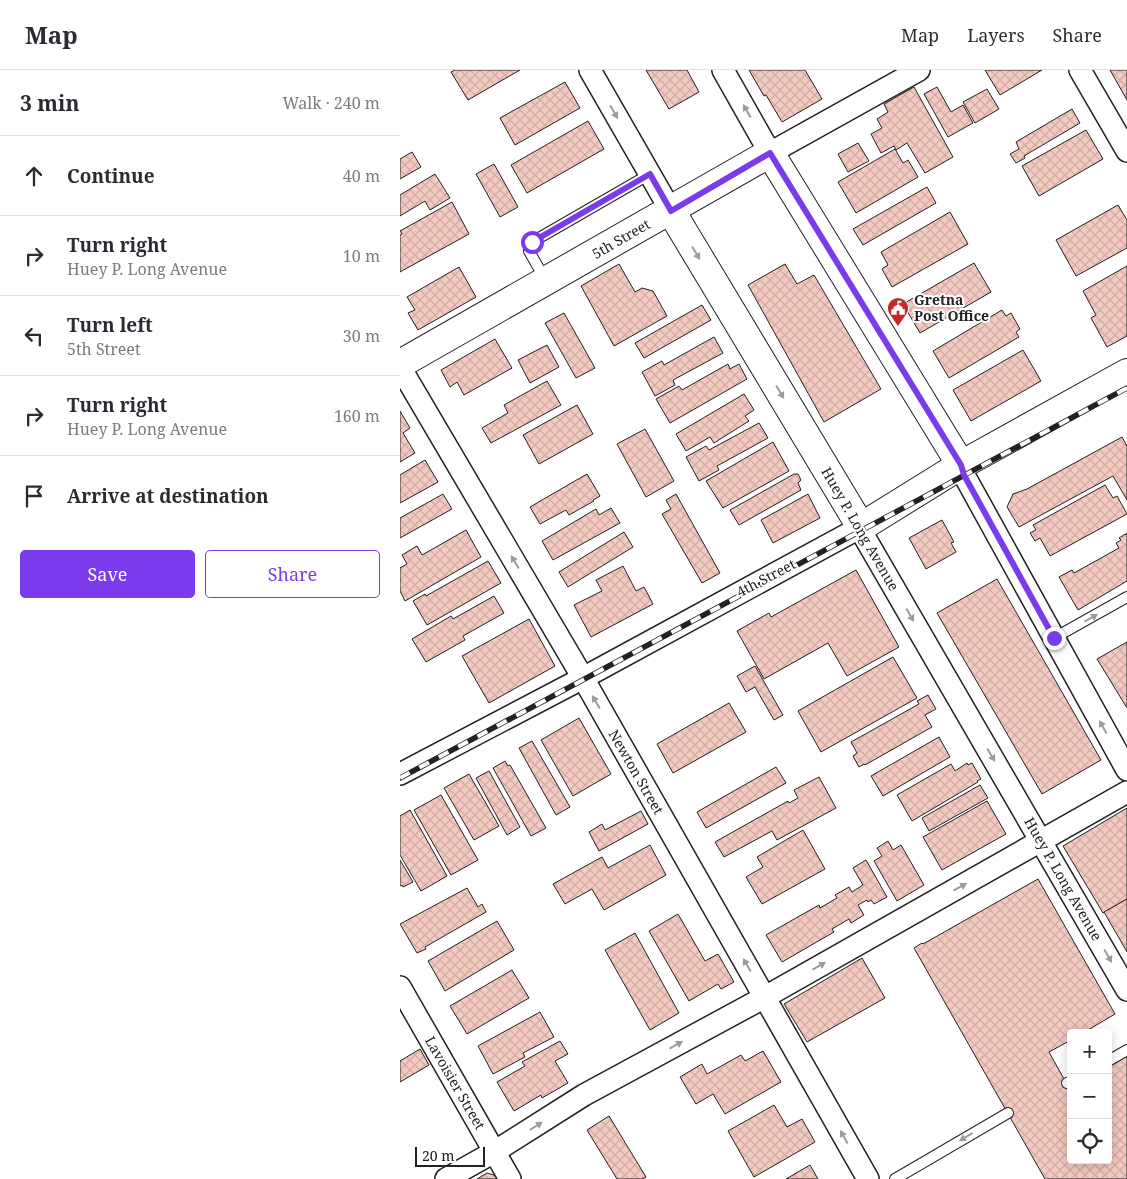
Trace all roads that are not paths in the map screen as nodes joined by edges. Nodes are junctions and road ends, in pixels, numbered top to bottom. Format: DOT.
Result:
graph roads {
  1 [pos="590,70"];
  2 [pos="723,70"];
  3 [pos="920,70"];
  4 [pos="1080,70"];
  5 [pos="1127,151"];
  6 [pos="770,153"];
  7 [pos="650,174"];
  8 [pos="671,211"];
  9 [pos="546,282"];
  10 [pos="400,366"];
  11 [pos="1127,373"];
  12 [pos="961,465"];
  13 [pos="861,526"];
  14 [pos="1127,598"];
  15 [pos="1054,638"];
  16 [pos="582,678"];
  17 [pos="1127,770"];
  18 [pos="400,774"];
  19 [pos="1127,792"];
  20 [pos="1041,841"];
  21 [pos="400,987"];
  22 [pos="1127,990"];
  23 [pos="765,996"];
  24 [pos="1127,1050"];
  25 [pos="1112,1058"];
  26 [pos="1008,1113"];
  27 [pos="494,1152"];
  28 [pos="446,1179"];
  29 [pos="510,1179"];
  30 [pos="868,1179"];
  31 [pos="895,1179"];
  1 -- 7 [label="street, Huey P. Long Avenue, one-way"];
  6 -- 2 [label="street, one-way"];
  3 -- 6 [label="street, 5th Street"];
  4 -- 5 [label="street"];
  6 -- 8 [label="main road, 5th Street"];
  6 -- 12 [label="main road"];
  7 -- 8 [label="street, Huey P. Long Avenue"];
  7 -- 9 [label="lane"];
  8 -- 9 [label="main road, 5th Street"];
  8 -- 13 [label="main road, Huey P. Long Avenue, one-way"];
  9 -- 10 [label="main road, 5th Street"];
  16 -- 10 [label="street, Newton Street, one-way"];
  11 -- 12 [label="main road, 4th Street"];
  12 -- 13 [label="main road, 4th Street"];
  12 -- 15 [label="street"];
  13 -- 16 [label="street, 4th Street"];
  13 -- 20 [label="street, Huey P. Long Avenue, one-way"];
  15 -- 14 [label="lane, one-way"];
  17 -- 15 [label="street, one-way"];
  16 -- 18 [label="street, 4th Street"];
  23 -- 16 [label="street, Newton Street, one-way"];
  19 -- 20 [label="street"];
  20 -- 22 [label="street, Huey P. Long Avenue, one-way"];
  23 -- 20 [label="street, one-way"];
  21 -- 27 [label="street, Lavoisier Street"];
  27 -- 23 [label="street, one-way"];
  30 -- 23 [label="street, Newton Street, one-way"];
  24 -- 25 [label="lane"];
  26 -- 31 [label="lane, one-way"];
  27 -- 28 [label="street"];
  27 -- 29 [label="street, Lavoisier Street"];
}
